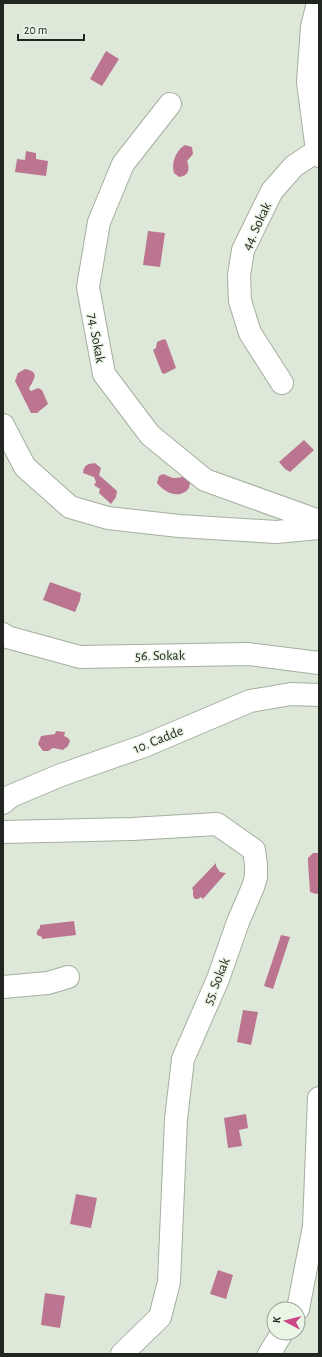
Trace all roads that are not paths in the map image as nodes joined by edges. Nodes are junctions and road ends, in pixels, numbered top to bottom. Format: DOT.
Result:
graph roads {
  1 [pos="318,3"];
  2 [pos="170,104"];
  3 [pos="318,154"];
  4 [pos="282,383"];
  5 [pos="3,425"];
  6 [pos="319,521"];
  7 [pos="319,528"];
  8 [pos="3,634"];
  9 [pos="319,663"];
  10 [pos="319,695"];
  11 [pos="3,803"];
  12 [pos="3,832"];
  13 [pos="68,977"];
  14 [pos="3,987"];
  15 [pos="319,1098"];
  16 [pos="300,1301"];
  17 [pos="277,1341"];
  18 [pos="122,1354"];
  19 [pos="269,1354"];
  1 -- 3 [label="street, 44. Sokak"];
  2 -- 6 [label="street, 74. Sokak"];
  3 -- 4 [label="street, 44. Sokak"];
  5 -- 7 [label="street"];
  8 -- 9 [label="street, 56. Sokak"];
  10 -- 11 [label="street, 10. Cadde"];
  12 -- 18 [label="street, 55. Sokak"];
  13 -- 14 [label="street"];
  15 -- 16 [label="street"];
  17 -- 19 [label="street"];
}
